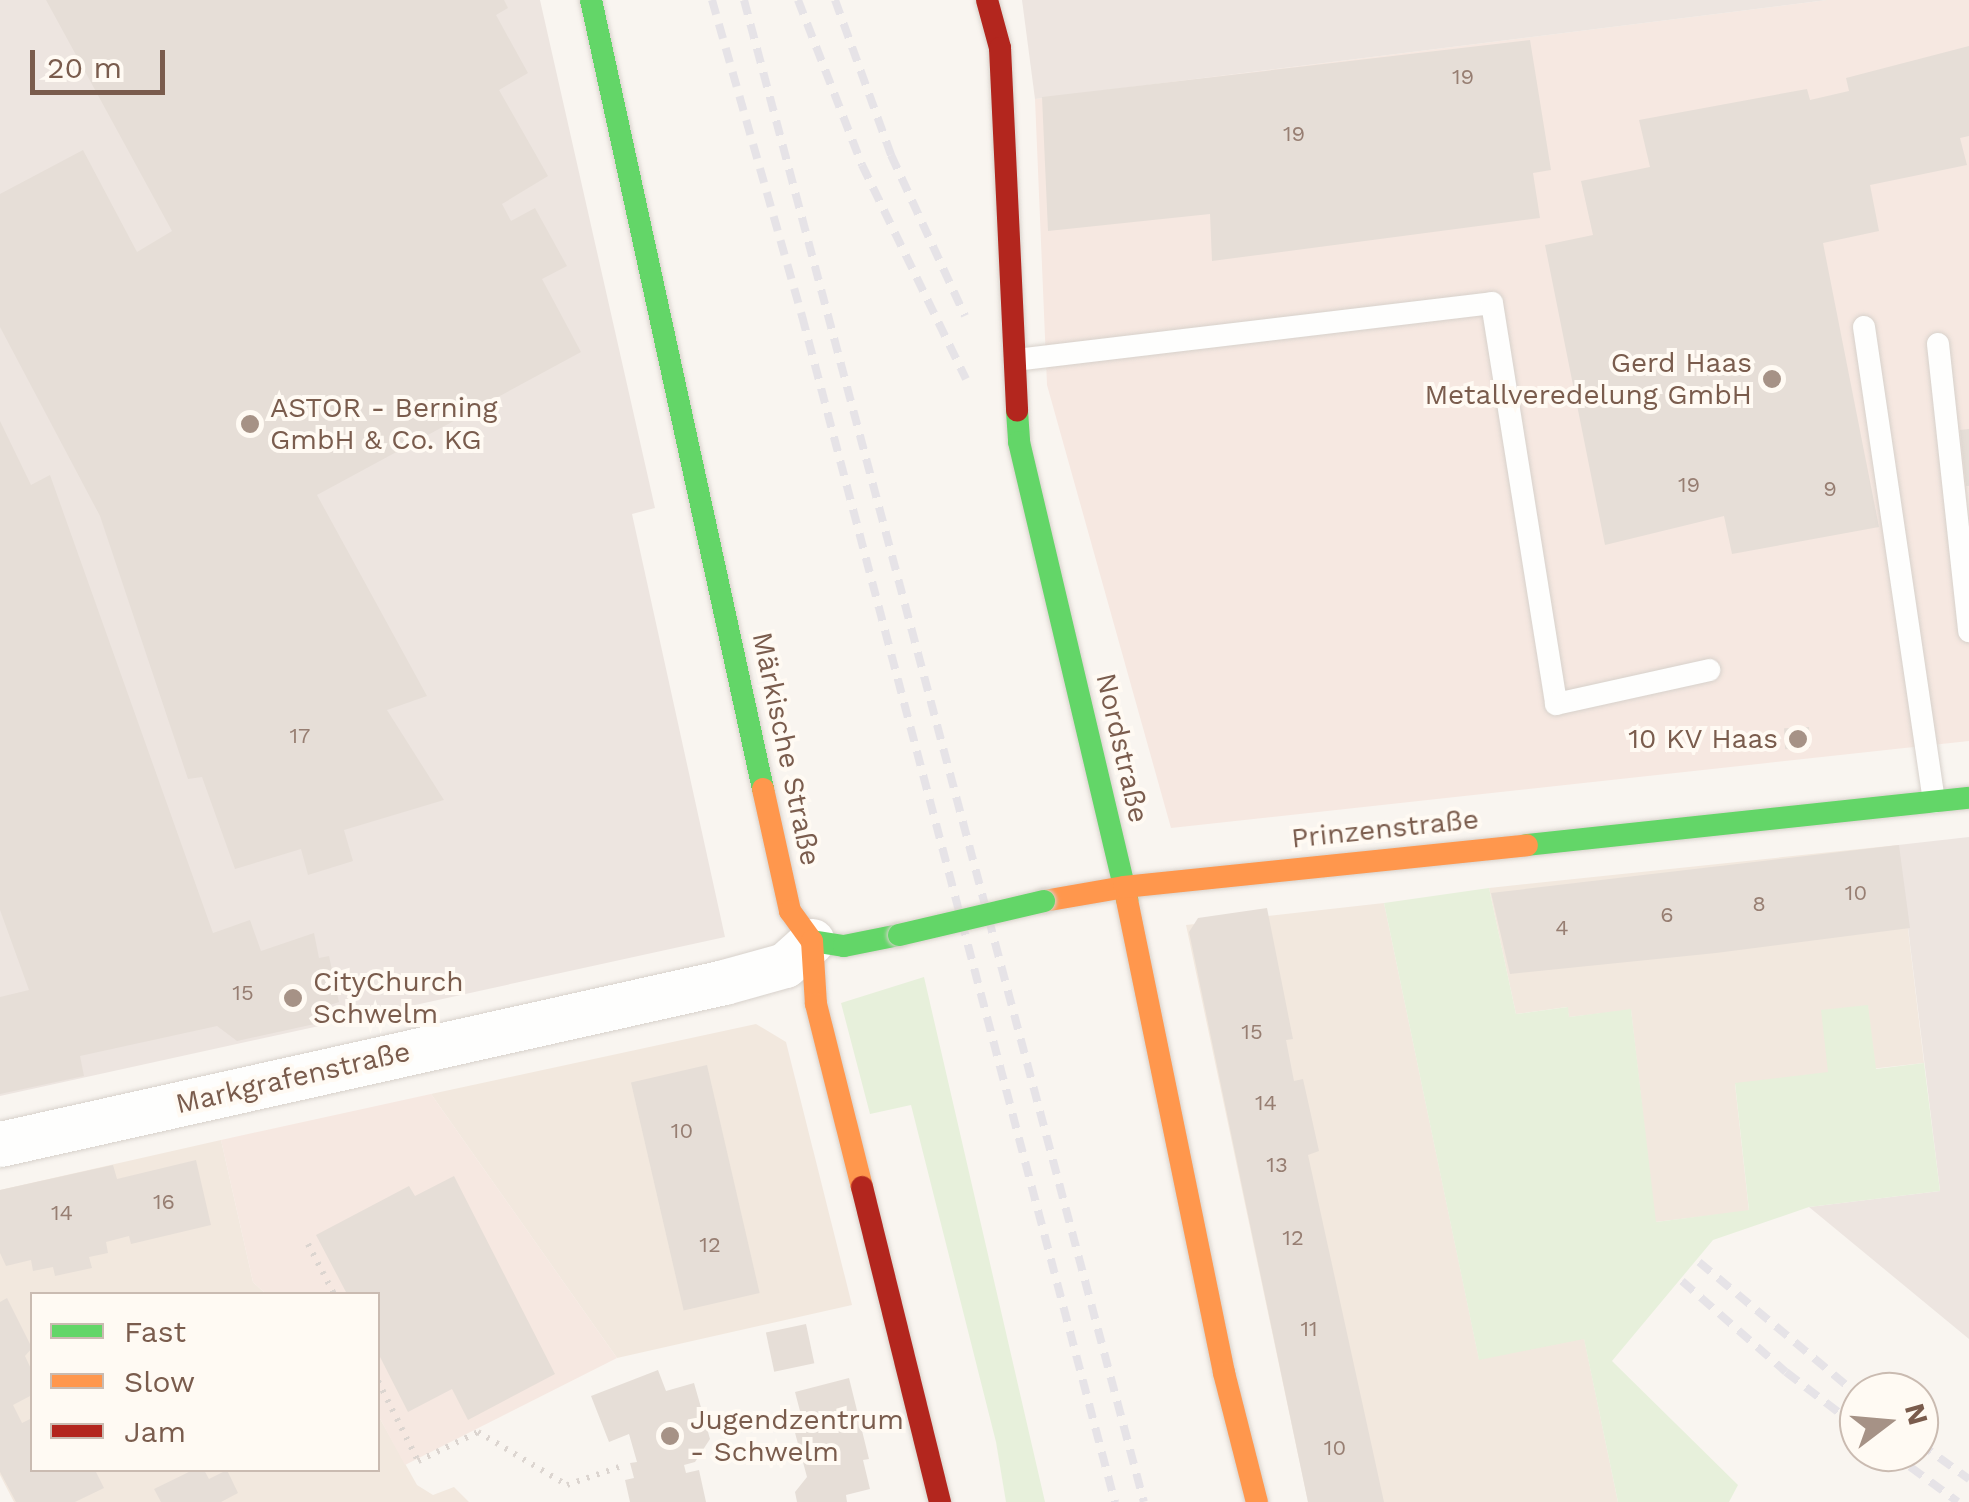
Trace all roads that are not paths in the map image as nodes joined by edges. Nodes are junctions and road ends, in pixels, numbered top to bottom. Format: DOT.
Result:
graph roads {
  1 [pos="591,0"];
  2 [pos="988,0"];
  3 [pos="1864,327"];
  4 [pos="1938,344"];
  5 [pos="1015,360"];
  6 [pos="1969,406"];
  7 [pos="1945,410"];
  8 [pos="1969,630"];
  9 [pos="1709,670"];
  10 [pos="1969,798"];
  11 [pos="1934,802"];
  12 [pos="1124,886"];
  13 [pos="812,941"];
  14 [pos="0,1144"];
  15 [pos="940,1502"];
  16 [pos="1256,1502"];
  1 -- 13 [label="street, Märkische Straße"];
  2 -- 5 [label="street, Nordstraße"];
  3 -- 11 [label="lane"];
  4 -- 7 [label="lane"];
  5 -- 9 [label="lane"];
  5 -- 12 [label="street, Nordstraße"];
  6 -- 7 [label="lane"];
  7 -- 8 [label="lane"];
  10 -- 11 [label="street, Prinzenstraße"];
  11 -- 12 [label="street, Prinzenstraße"];
  12 -- 13 [label="street, Prinzenstraße, bridge"];
  12 -- 16 [label="street, Nordstraße"];
  13 -- 14 [label="street, Markgrafenstraße"];
  13 -- 15 [label="street, Märkische Straße"];
}
